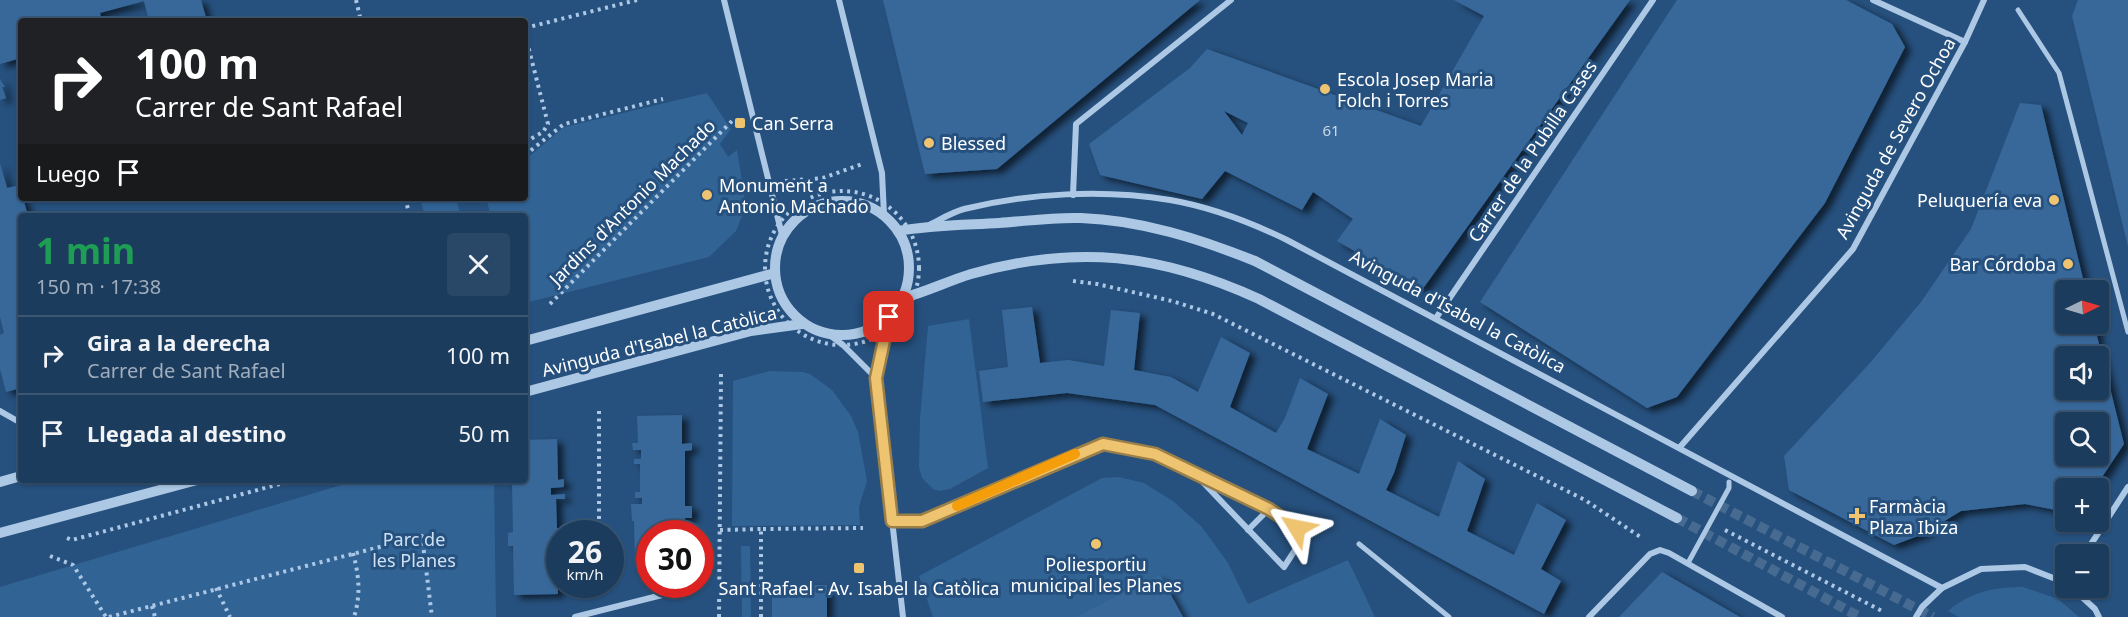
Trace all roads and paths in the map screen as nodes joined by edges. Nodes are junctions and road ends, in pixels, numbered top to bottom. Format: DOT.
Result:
graph roads {
  1 [pos="356,0"];
  2 [pos="637,0"];
  3 [pos="724,0"];
  4 [pos="839,0"];
  5 [pos="1231,0"];
  6 [pos="1653,0"];
  7 [pos="1873,0"];
  8 [pos="1984,0"];
  9 [pos="2018,10"];
  10 [pos="360,18"];
  11 [pos="528,27"];
  12 [pos="1965,42"];
  13 [pos="528,46"];
  14 [pos="663,99"];
  15 [pos="734,119"];
  16 [pos="528,140"];
  17 [pos="528,154"];
  18 [pos="867,163"];
  19 [pos="782,182"];
  20 [pos="1072,195"];
  21 [pos="883,209"];
  22 [pos="926,226"];
  23 [pos="781,230"];
  24 [pos="903,230"];
  25 [pos="770,275"];
  26 [pos="1070,281"];
  27 [pos="908,297"];
  28 [pos="550,304"];
  29 [pos="889,317"];
  30 [pos="1436,318"];
  31 [pos="797,325"];
  32 [pos="886,331"];
  33 [pos="2128,332"];
  34 [pos="831,336"];
  35 [pos="528,340"];
  36 [pos="843,345"];
  37 [pos="721,374"];
  38 [pos="876,378"];
  39 [pos="528,391"];
  40 [pos="599,407"];
  41 [pos="0,411"];
  42 [pos="18,421"];
  43 [pos="1680,447"];
  44 [pos="1197,476"];
  45 [pos="18,477"];
  46 [pos="0,482"];
  47 [pos="1729,482"];
  48 [pos="186,483"];
  49 [pos="2128,487"];
  50 [pos="1692,491"];
  51 [pos="1269,509"];
  52 [pos="1677,518"];
  53 [pos="599,520"];
  54 [pos="892,521"];
  55 [pos="1710,522"];
  56 [pos="863,528"];
  57 [pos="720,530"];
  58 [pos="761,530"];
  59 [pos="1248,530"];
  60 [pos="0,533"];
  61 [pos="1359,544"];
  62 [pos="2091,544"];
  63 [pos="1660,550"];
  64 [pos="353,553"];
  65 [pos="50,556"];
  66 [pos="1688,563"];
  67 [pos="2055,579"];
  68 [pos="216,588"];
  69 [pos="1942,588"];
  70 [pos="650,598"];
  71 [pos="2083,598"];
  72 [pos="152,606"];
  73 [pos="1882,611"];
  74 [pos="108,617"];
  75 [pos="155,617"];
  76 [pos="230,617"];
  77 [pos="354,617"];
  78 [pos="432,617"];
  79 [pos="574,617"];
  80 [pos="719,617"];
  81 [pos="761,617"];
  82 [pos="903,617"];
  83 [pos="1449,617"];
  84 [pos="1589,617"];
  85 [pos="1782,617"];
  86 [pos="1916,617"];
  87 [pos="2099,617"];
  1 -- 10 [label="path"];
  2 -- 11 [label="path"];
  3 -- 23 [label="street"];
  4 -- 21 [label="street"];
  5 -- 20 [label="street"];
  6 -- 30 [label="street, Carrer de la Pubilla Cases"];
  7 -- 12 [label="street"];
  8 -- 12 [label="street, Avinguda de Severo Ochoa"];
  9 -- 33 [label="street"];
  12 -- 43 [label="street, Avinguda de Severo Ochoa"];
  13 -- 16 [label="path"];
  14 -- 17 [label="path"];
  15 -- 28 [label="path, Jardins d'Antonio Machado"];
  18 -- 19 [label="path"];
  20 -- 22 [label="street, Avinguda d'Isabel la Catòlica"];
  20 -- 30 [label="street, Avinguda d'Isabel la Catòlica"];
  21 -- 23 [label="street"];
  21 -- 23 [label="path"];
  21 -- 24 [label="street"];
  21 -- 24 [label="path"];
  22 -- 24 [label="street, Avinguda d'Isabel la Catòlica"];
  22 -- 50 [label="street, Avinguda d'Isabel la Catòlica"];
  23 -- 25 [label="street"];
  23 -- 25 [label="path"];
  24 -- 27 [label="street"];
  24 -- 27 [label="path"];
  25 -- 31 [label="street"];
  25 -- 31 [label="path"];
  25 -- 35 [label="street, Avinguda d'Isabel la Catòlica"];
  26 -- 63 [label="path"];
  27 -- 29 [label="street"];
  27 -- 32 [label="path"];
  27 -- 52 [label="street"];
  29 -- 32 [label="street"];
  29 -- 34 [label="street"];
  30 -- 43 [label="street, Avinguda d'Isabel la Catòlica"];
  31 -- 34 [label="street"];
  31 -- 36 [label="path"];
  31 -- 39 [label="street, Avinguda d'Isabel la Catòlica"];
  32 -- 36 [label="path"];
  32 -- 38 [label="street"];
  34 -- 36 [label="street"];
  36 -- 38 [label="street"];
  37 -- 57 [label="path"];
  38 -- 54 [label="street"];
  40 -- 53 [label="path"];
  41 -- 42 [label="street"];
  43 -- 69 [label="street, Avinguda d'Isabel la Catòlica"];
  44 -- 51 [label="street"];
  44 -- 54 [label="street"];
  44 -- 59 [label="street"];
  45 -- 46 [label="street"];
  47 -- 55 [label="street"];
  48 -- 60 [label="street"];
  49 -- 62 [label="street"];
  51 -- 59 [label="street"];
  51 -- 59 [label="street"];
  54 -- 82 [label="street"];
  55 -- 66 [label="street"];
  55 -- 73 [label="path"];
  56 -- 58 [label="path"];
  57 -- 58 [label="path"];
  57 -- 80 [label="path"];
  58 -- 81 [label="path"];
  61 -- 83 [label="street"];
  63 -- 66 [label="street"];
  63 -- 84 [label="street"];
  64 -- 68 [label="path"];
  64 -- 77 [label="path"];
  64 -- 78 [label="path"];
  65 -- 74 [label="path"];
  66 -- 85 [label="street"];
  67 -- 69 [label="street"];
  68 -- 72 [label="path"];
  68 -- 76 [label="path"];
  69 -- 86 [label="street"];
  70 -- 79 [label="street"];
  71 -- 87 [label="street"];
  72 -- 74 [label="path"];
  72 -- 75 [label="path"];
}
